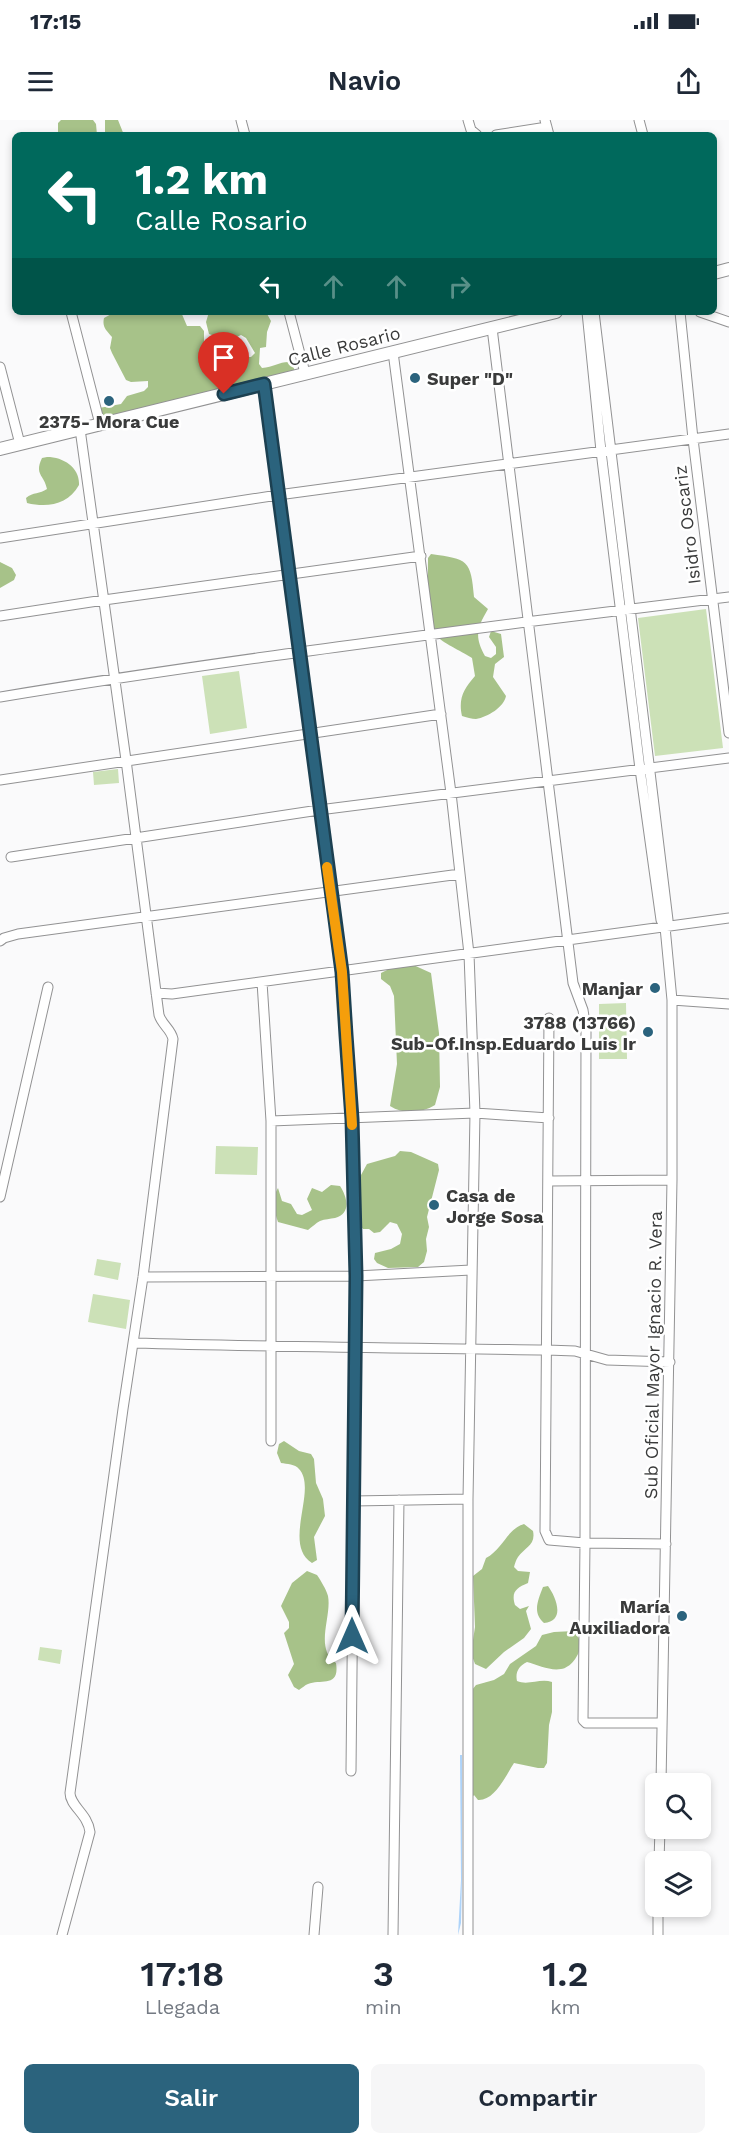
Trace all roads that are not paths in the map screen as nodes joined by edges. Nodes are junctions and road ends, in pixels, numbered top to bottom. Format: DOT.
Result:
graph roads {
  1 [pos="547,127"];
  2 [pos="515,132"];
  3 [pos="72,315"];
  4 [pos="290,315"];
  5 [pos="544,315"];
  6 [pos="586,315"];
  7 [pos="596,315"];
  8 [pos="680,315"];
  9 [pos="709,315"];
  10 [pos="729,322"];
  11 [pos="492,328"];
  12 [pos="393,352"];
  13 [pos="0,367"];
  14 [pos="304,373"];
  15 [pos="264,384"];
  16 [pos="100,424"];
  17 [pos="80,429"];
  18 [pos="729,434"];
  19 [pos="693,439"];
  20 [pos="20,444"];
  21 [pos="0,449"];
  22 [pos="606,451"];
  23 [pos="509,464"];
  24 [pos="411,477"];
  25 [pos="278,495"];
  26 [pos="93,523"];
  27 [pos="0,538"];
  28 [pos="421,556"];
  29 [pos="289,575"];
  30 [pos="729,597"];
  31 [pos="713,599"];
  32 [pos="104,600"];
  33 [pos="625,611"];
  34 [pos="0,616"];
  35 [pos="529,622"];
  36 [pos="431,635"];
  37 [pos="299,653"];
  38 [pos="115,678"];
  39 [pos="0,697"];
  40 [pos="441,714"];
  41 [pos="309,734"];
  42 [pos="729,734"];
  43 [pos="729,758"];
  44 [pos="126,760"];
  45 [pos="645,768"];
  46 [pos="0,780"];
  47 [pos="549,781"];
  48 [pos="451,793"];
  49 [pos="319,810"];
  50 [pos="135,838"];
  51 [pos="11,857"];
  52 [pos="460,874"];
  53 [pos="330,891"];
  54 [pos="144,915"];
  55 [pos="729,918"];
  56 [pos="665,927"];
  57 [pos="0,941"];
  58 [pos="569,941"];
  59 [pos="469,954"];
  60 [pos="342,972"];
  61 [pos="261,982"];
  62 [pos="48,987"];
  63 [pos="156,993"];
  64 [pos="672,1000"];
  65 [pos="729,1004"];
  66 [pos="549,1018"];
  67 [pos="475,1113"];
  68 [pos="549,1118"];
  69 [pos="352,1119"];
  70 [pos="271,1121"];
  71 [pos="4,1155"];
  72 [pos="549,1180"];
  73 [pos="586,1180"];
  74 [pos="672,1180"];
  75 [pos="0,1197"];
  76 [pos="471,1270"];
  77 [pos="356,1276"];
  78 [pos="143,1277"];
  79 [pos="271,1277"];
  80 [pos="133,1343"];
  81 [pos="355,1346"];
  82 [pos="271,1347"];
  83 [pos="471,1349"];
  84 [pos="547,1350"];
  85 [pos="585,1354"];
  86 [pos="670,1362"];
  87 [pos="271,1441"];
  88 [pos="468,1499"];
  89 [pos="399,1500"];
  90 [pos="353,1501"];
  91 [pos="585,1544"];
  92 [pos="666,1544"];
  93 [pos="662,1723"];
  94 [pos="351,1772"];
  95 [pos="661,1773"];
  96 [pos="318,1887"];
  97 [pos="658,1917"];
  98 [pos="62,1935"];
  99 [pos="314,1935"];
  100 [pos="393,1935"];
  101 [pos="468,1935"];
  102 [pos="658,1935"];
  1 -- 2 [label="street"];
  3 -- 16 [label="street"];
  4 -- 14 [label="street"];
  5 -- 11 [label="main road, Calle Rosario"];
  6 -- 22 [label="street"];
  7 -- 22 [label="street"];
  8 -- 19 [label="street, Isidro Oscariz"];
  9 -- 10 [label="street"];
  11 -- 12 [label="main road, Calle Rosario"];
  11 -- 23 [label="street"];
  12 -- 14 [label="main road, Calle Rosario"];
  12 -- 24 [label="street"];
  13 -- 20 [label="street"];
  14 -- 15 [label="main road, Calle Rosario"];
  15 -- 16 [label="main road, Calle Rosario"];
  15 -- 25 [label="street"];
  16 -- 17 [label="main road, Calle Rosario"];
  17 -- 20 [label="main road, Calle Rosario"];
  17 -- 26 [label="street"];
  18 -- 19 [label="street"];
  19 -- 22 [label="street"];
  19 -- 31 [label="street, Isidro Oscariz"];
  20 -- 21 [label="main road, Calle Rosario"];
  22 -- 23 [label="street"];
  22 -- 33 [label="street, Sub Oficial Mayor Ignacio R. Vera"];
  23 -- 24 [label="street"];
  23 -- 35 [label="street"];
  24 -- 25 [label="street"];
  24 -- 28 [label="street"];
  25 -- 26 [label="street"];
  25 -- 29 [label="street"];
  26 -- 27 [label="street"];
  26 -- 32 [label="street"];
  28 -- 29 [label="street"];
  28 -- 36 [label="street"];
  29 -- 32 [label="street"];
  29 -- 37 [label="street"];
  30 -- 31 [label="street"];
  31 -- 33 [label="street"];
  31 -- 42 [label="street, Isidro Oscariz"];
  32 -- 34 [label="street"];
  32 -- 38 [label="street"];
  33 -- 35 [label="street"];
  33 -- 45 [label="street, Sub Oficial Mayor Ignacio R. Vera"];
  35 -- 36 [label="street"];
  35 -- 47 [label="street"];
  36 -- 37 [label="street"];
  36 -- 40 [label="street"];
  37 -- 38 [label="street"];
  37 -- 41 [label="street"];
  38 -- 39 [label="street"];
  38 -- 44 [label="street"];
  40 -- 41 [label="street"];
  40 -- 48 [label="street"];
  41 -- 44 [label="street"];
  41 -- 49 [label="street"];
  43 -- 45 [label="street"];
  44 -- 46 [label="street"];
  44 -- 50 [label="street"];
  45 -- 47 [label="street"];
  45 -- 56 [label="street, Sub Oficial Mayor Ignacio R. Vera"];
  47 -- 48 [label="street"];
  47 -- 58 [label="street"];
  48 -- 49 [label="street"];
  48 -- 52 [label="street"];
  49 -- 50 [label="street"];
  49 -- 53 [label="street"];
  50 -- 51 [label="street"];
  50 -- 54 [label="street"];
  52 -- 53 [label="street"];
  52 -- 59 [label="street"];
  53 -- 54 [label="street"];
  53 -- 60 [label="street"];
  54 -- 57 [label="street"];
  54 -- 63 [label="street"];
  55 -- 56 [label="street"];
  56 -- 58 [label="street"];
  56 -- 64 [label="street, Sub Oficial Mayor Ignacio R. Vera"];
  58 -- 59 [label="street"];
  58 -- 73 [label="street"];
  59 -- 60 [label="street"];
  59 -- 67 [label="street"];
  60 -- 61 [label="street"];
  60 -- 69 [label="street"];
  61 -- 63 [label="street"];
  61 -- 70 [label="street"];
  62 -- 71 [label="street"];
  63 -- 78 [label="street"];
  64 -- 65 [label="street"];
  64 -- 74 [label="street, Sub Oficial Mayor Ignacio R. Vera"];
  66 -- 68 [label="street"];
  67 -- 68 [label="street"];
  67 -- 69 [label="street"];
  67 -- 76 [label="street"];
  68 -- 72 [label="street"];
  69 -- 70 [label="street"];
  69 -- 77 [label="street"];
  70 -- 79 [label="street"];
  71 -- 75 [label="street"];
  72 -- 73 [label="street"];
  72 -- 84 [label="street"];
  73 -- 74 [label="street"];
  73 -- 85 [label="street"];
  74 -- 86 [label="street, Sub Oficial Mayor Ignacio R. Vera"];
  76 -- 77 [label="street"];
  76 -- 83 [label="street"];
  77 -- 79 [label="street"];
  77 -- 81 [label="street"];
  78 -- 79 [label="street"];
  78 -- 80 [label="street"];
  79 -- 82 [label="street"];
  80 -- 82 [label="street"];
  80 -- 98 [label="street"];
  81 -- 82 [label="street"];
  81 -- 83 [label="street"];
  81 -- 90 [label="street"];
  82 -- 87 [label="street"];
  83 -- 84 [label="street"];
  83 -- 88 [label="street"];
  84 -- 85 [label="street"];
  84 -- 91 [label="street"];
  85 -- 86 [label="street"];
  85 -- 91 [label="street"];
  86 -- 92 [label="street, Sub Oficial Mayor Ignacio R. Vera"];
  88 -- 89 [label="street"];
  88 -- 101 [label="street"];
  89 -- 90 [label="street"];
  89 -- 100 [label="street"];
  90 -- 94 [label="street"];
  91 -- 92 [label="street"];
  91 -- 93 [label="street"];
  92 -- 93 [label="street, Sub Oficial Mayor Ignacio R. Vera"];
  93 -- 95 [label="street, Sub Oficial Mayor Ignacio R. Vera"];
  96 -- 99 [label="street"];
  97 -- 102 [label="street"];
}
